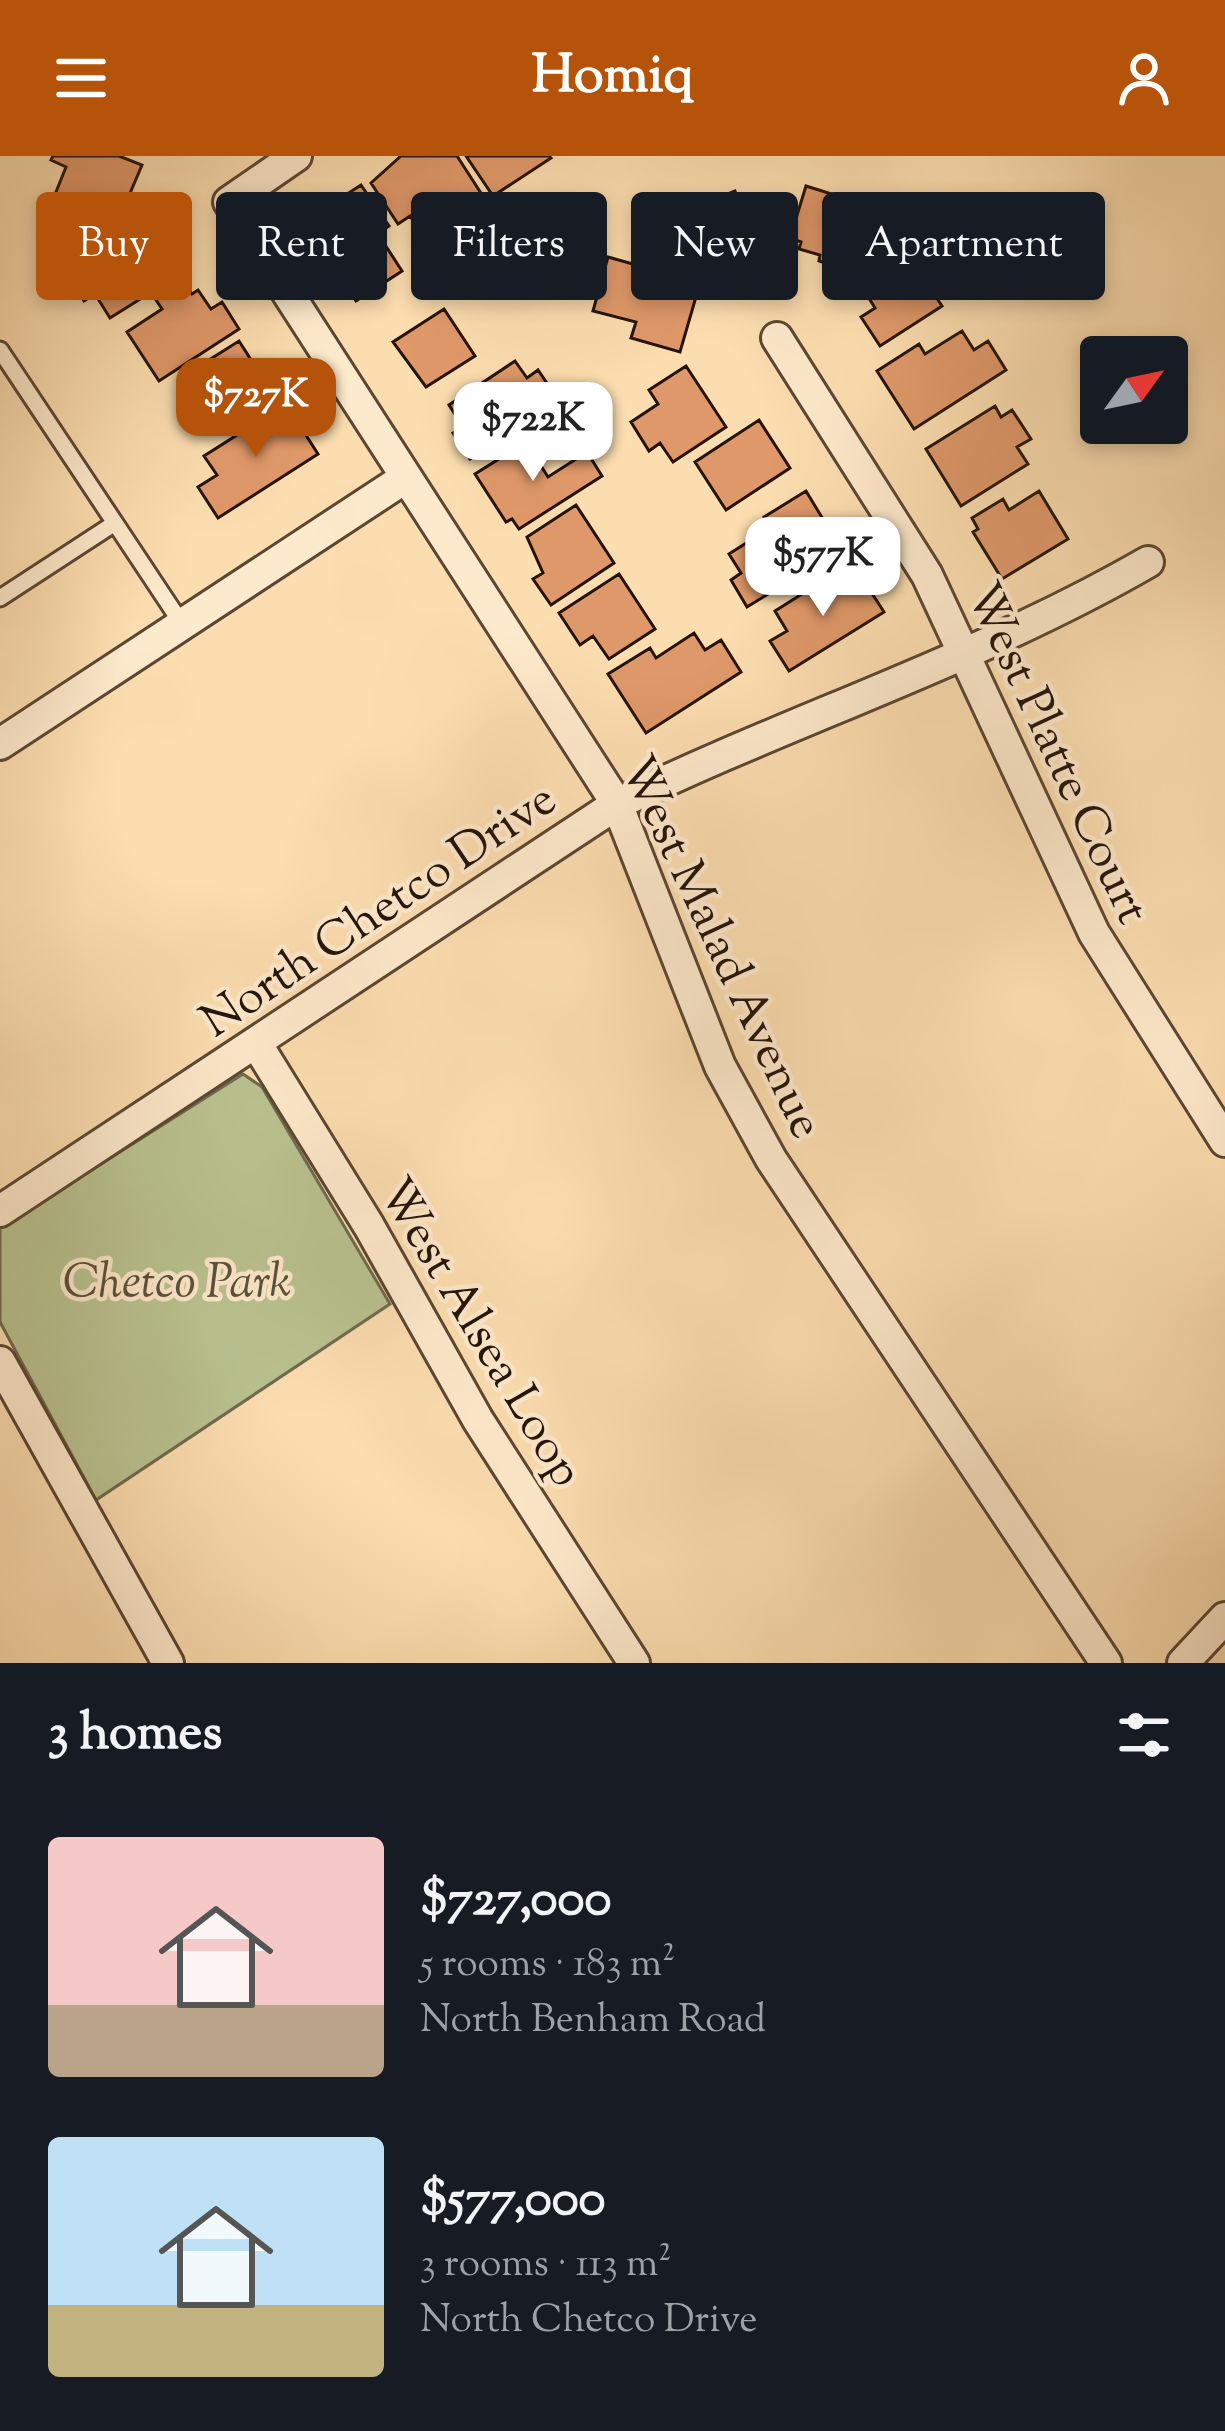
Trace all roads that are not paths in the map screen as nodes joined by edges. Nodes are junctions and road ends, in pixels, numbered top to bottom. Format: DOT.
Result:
graph roads {
  1 [pos="296,156"];
  2 [pos="777,338"];
  3 [pos="0,350"];
  4 [pos="405,478"];
  5 [pos="115,523"];
  6 [pos="1148,562"];
  7 [pos="0,598"];
  8 [pos="182,624"];
  9 [pos="964,652"];
  10 [pos="0,744"];
  11 [pos="617,804"];
  12 [pos="256,1043"];
  13 [pos="1225,1142"];
  14 [pos="0,1211"];
  15 [pos="0,1362"];
  16 [pos="1225,1618"];
  17 [pos="168,1663"];
  18 [pos="634,1663"];
  19 [pos="1106,1663"];
  20 [pos="1183,1663"];
  1 -- 4 [label="street, West Malad Avenue"];
  2 -- 9 [label="street, West Platte Court"];
  3 -- 5 [label="lane"];
  4 -- 8 [label="street"];
  4 -- 11 [label="street, West Malad Avenue"];
  5 -- 7 [label="lane"];
  5 -- 8 [label="lane"];
  6 -- 9 [label="street, North Chetco Drive"];
  8 -- 10 [label="street"];
  9 -- 11 [label="street, North Chetco Drive"];
  9 -- 13 [label="street, West Platte Court"];
  11 -- 12 [label="street, North Chetco Drive"];
  11 -- 19 [label="street, West Malad Avenue"];
  12 -- 14 [label="street, North Chetco Drive"];
  12 -- 18 [label="street, West Alsea Loop"];
  15 -- 17 [label="street"];
  16 -- 20 [label="street"];
}
